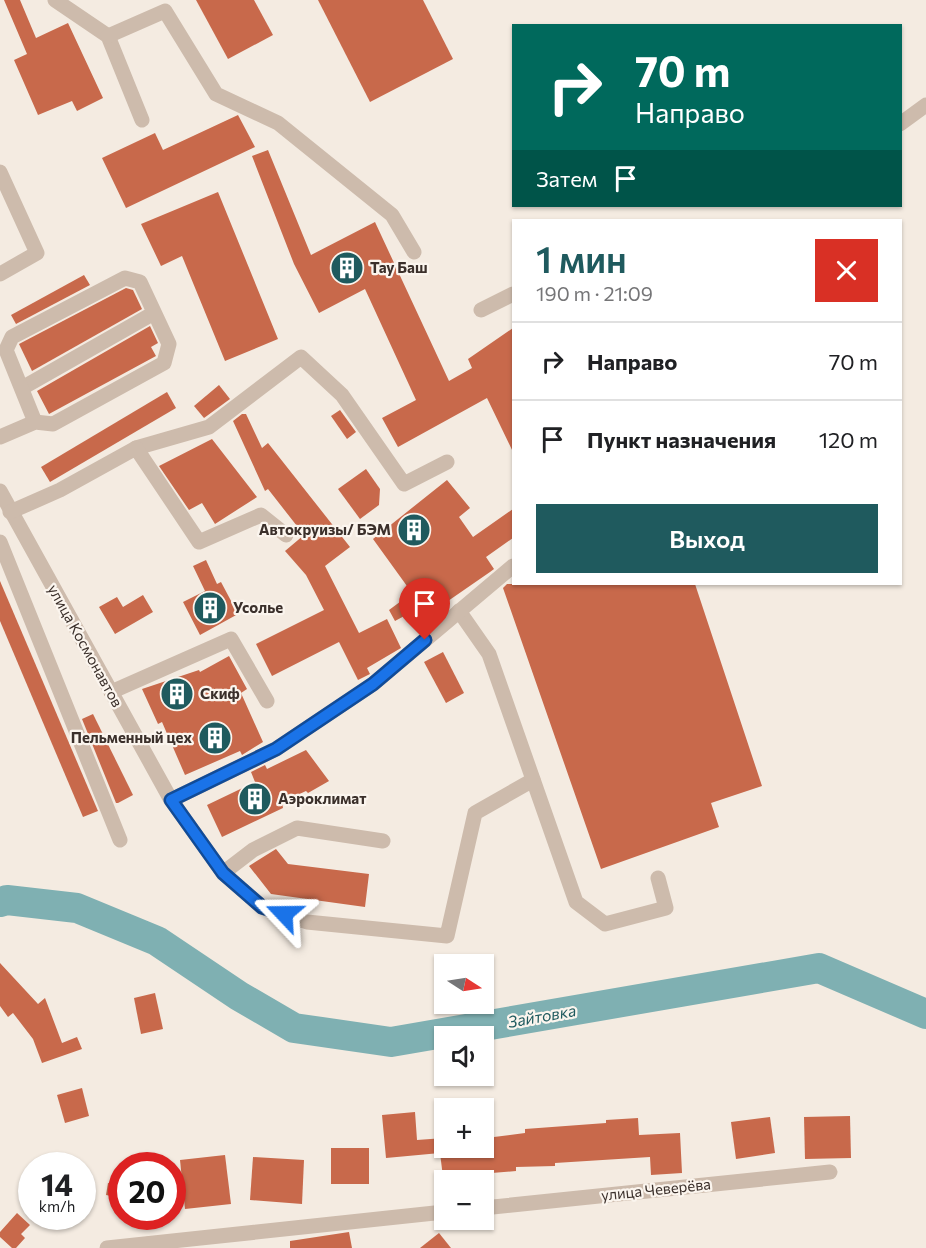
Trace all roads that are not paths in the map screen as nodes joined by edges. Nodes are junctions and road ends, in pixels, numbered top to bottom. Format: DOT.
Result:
graph roads {
  1 [pos="55,0"];
  2 [pos="108,36"];
  3 [pos="926,105"];
  4 [pos="142,120"];
  5 [pos="902,123"];
  6 [pos="0,172"];
  7 [pos="414,252"];
  8 [pos="0,274"];
  9 [pos="512,294"];
  10 [pos="481,310"];
  11 [pos="154,313"];
  12 [pos="22,388"];
  13 [pos="35,422"];
  14 [pos="0,437"];
  15 [pos="136,448"];
  16 [pos="447,462"];
  17 [pos="0,491"];
  18 [pos="10,512"];
  19 [pos="286,535"];
  20 [pos="0,542"];
  21 [pos="512,567"];
  22 [pos="459,611"];
  23 [pos="111,692"];
  24 [pos="267,701"];
  25 [pos="533,780"];
  26 [pos="171,800"];
  27 [pos="120,840"];
  28 [pos="383,841"];
  29 [pos="223,873"];
  30 [pos="658,878"];
  31 [pos="830,1172"];
  32 [pos="494,1207"];
  33 [pos="434,1213"];
  34 [pos="106,1248"];
  1 -- 2 [label="street"];
  2 -- 4 [label="street"];
  2 -- 7 [label="street"];
  3 -- 5 [label="street"];
  6 -- 8 [label="street"];
  9 -- 10 [label="street"];
  11 -- 12 [label="street"];
  11 -- 12 [label="street"];
  11 -- 13 [label="street"];
  12 -- 13 [label="street"];
  13 -- 14 [label="street"];
  15 -- 16 [label="street"];
  15 -- 18 [label="street"];
  15 -- 19 [label="street"];
  17 -- 18 [label="street, улица Космонавтов"];
  18 -- 23 [label="street, улица Космонавтов"];
  20 -- 27 [label="street"];
  21 -- 22 [label="street"];
  22 -- 25 [label="street"];
  22 -- 26 [label="street"];
  23 -- 24 [label="street"];
  23 -- 26 [label="street, улица Космонавтов"];
  25 -- 29 [label="street, улица Космонавтов"];
  25 -- 30 [label="street"];
  26 -- 29 [label="street, улица Космонавтов"];
  28 -- 29 [label="street"];
  31 -- 32 [label="street, улица Чеверёва"];
  33 -- 34 [label="street"];
}
